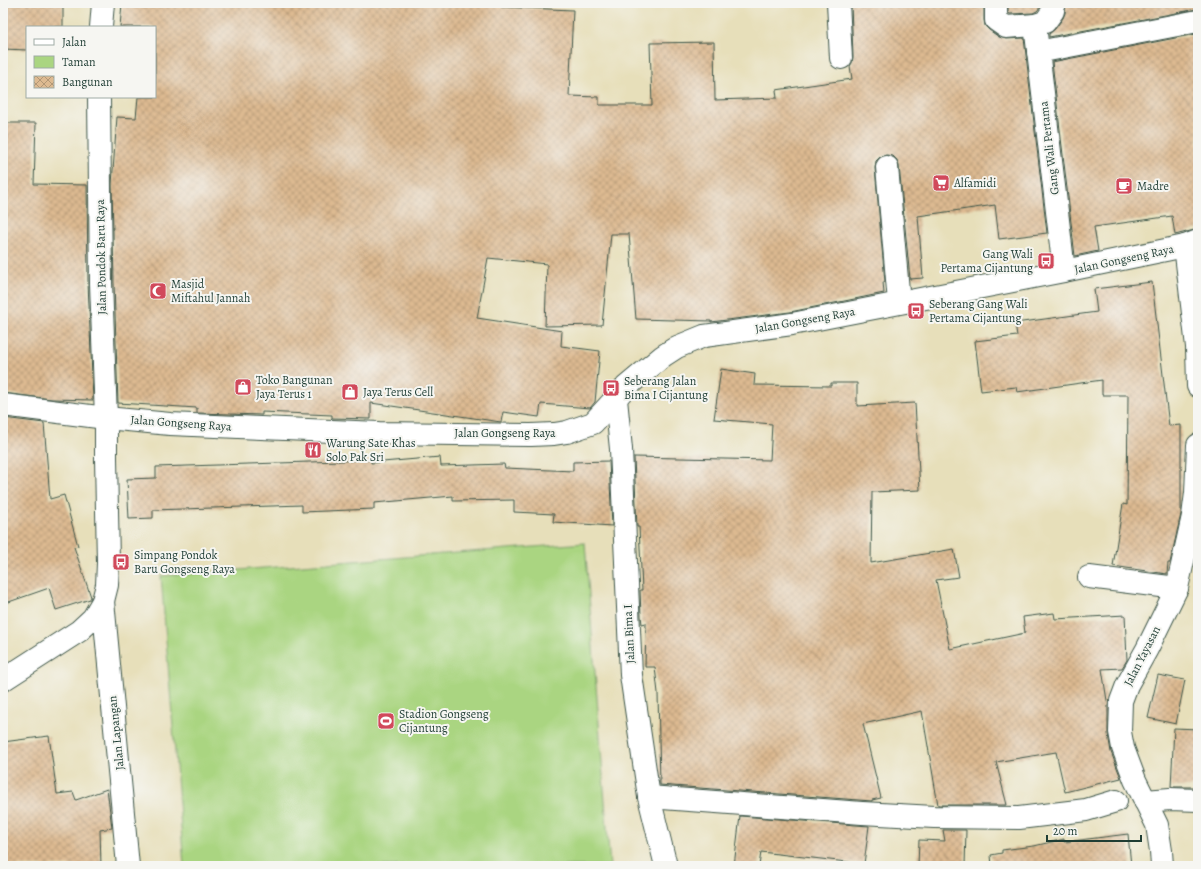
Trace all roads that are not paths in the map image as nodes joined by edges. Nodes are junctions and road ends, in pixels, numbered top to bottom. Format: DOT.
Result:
graph roads {
  1 [pos="103,3"];
  2 [pos="838,3"];
  3 [pos="996,3"];
  4 [pos="1054,3"];
  5 [pos="1198,22"];
  6 [pos="1034,25"];
  7 [pos="101,26"];
  8 [pos="1038,52"];
  9 [pos="841,58"];
  10 [pos="99,98"];
  11 [pos="886,167"];
  12 [pos="1192,244"];
  13 [pos="1064,271"];
  14 [pos="899,302"];
  15 [pos="1198,362"];
  16 [pos="1198,386"];
  17 [pos="616,399"];
  18 [pos="3,405"];
  19 [pos="106,418"];
  20 [pos="1198,445"];
  21 [pos="1089,577"];
  22 [pos="1185,579"];
  23 [pos="102,601"];
  24 [pos="3,680"];
  25 [pos="649,797"];
  26 [pos="1146,800"];
  27 [pos="1198,800"];
  28 [pos="1116,801"];
  29 [pos="128,866"];
  30 [pos="666,866"];
  31 [pos="1162,866"];
  1 -- 7 [label="street"];
  2 -- 9 [label="street"];
  3 -- 6 [label="street"];
  4 -- 6 [label="street"];
  5 -- 8 [label="street"];
  6 -- 8 [label="street, Gang Wali Pertama"];
  8 -- 13 [label="street, Gang Wali Pertama"];
  10 -- 19 [label="street, Jalan Pondok Baru Raya"];
  11 -- 14 [label="street"];
  12 -- 13 [label="street, Jalan Gongseng Raya"];
  12 -- 15 [label="street"];
  13 -- 14 [label="street, Jalan Gongseng Raya"];
  14 -- 17 [label="street, Jalan Gongseng Raya"];
  15 -- 16 [label="street"];
  17 -- 19 [label="street, Jalan Gongseng Raya"];
  17 -- 25 [label="street, Jalan Bima I"];
  18 -- 19 [label="street, Jalan Gongseng Raya"];
  19 -- 23 [label="street"];
  20 -- 22 [label="street, Jalan Yayasan"];
  21 -- 22 [label="street"];
  22 -- 26 [label="street, Jalan Yayasan"];
  23 -- 24 [label="street"];
  23 -- 29 [label="street, Jalan Lapangan"];
  25 -- 28 [label="street"];
  25 -- 30 [label="street, Jalan Bima I"];
  26 -- 27 [label="street"];
  26 -- 31 [label="street, Jalan Yayasan"];
}
